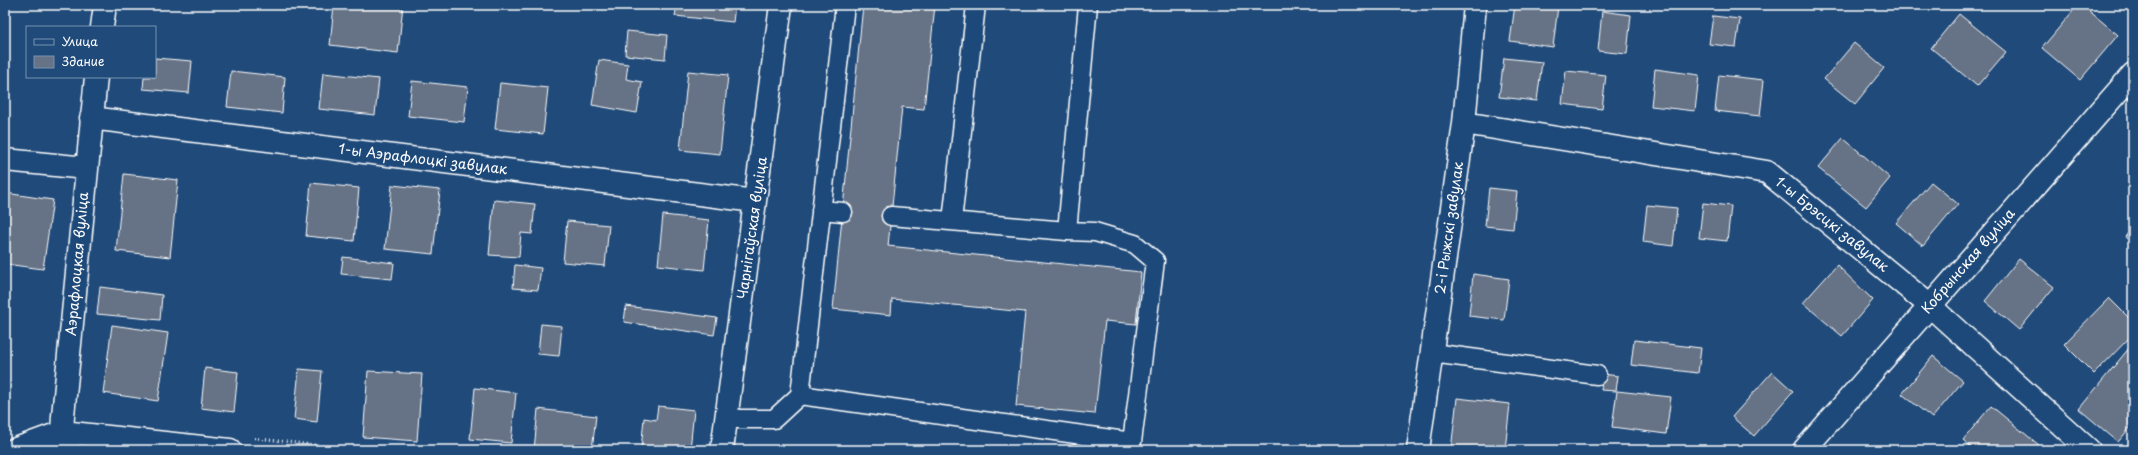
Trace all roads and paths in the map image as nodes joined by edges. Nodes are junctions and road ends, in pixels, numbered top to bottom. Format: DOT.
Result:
graph roads {
  1 [pos="105,5"];
  2 [pos="781,5"];
  3 [pos="845,5"];
  4 [pos="976,5"];
  5 [pos="1088,5"];
  6 [pos="1475,5"];
  7 [pos="102,26"];
  8 [pos="2133,74"];
  9 [pos="96,78"];
  10 [pos="91,118"];
  11 [pos="1464,123"];
  12 [pos="5,160"];
  13 [pos="86,168"];
  14 [pos="755,201"];
  15 [pos="821,210"];
  16 [pos="843,212"];
  17 [pos="891,216"];
  18 [pos="952,221"];
  19 [pos="1067,231"];
  20 [pos="1929,305"];
  21 [pos="1432,353"];
  22 [pos="1597,374"];
  23 [pos="800,394"];
  24 [pos="725,419"];
  25 [pos="66,441"];
  26 [pos="13,450"];
  27 [pos="230,450"];
  28 [pos="722,450"];
  29 [pos="1418,450"];
  30 [pos="1804,450"];
  31 [pos="2089,450"];
  1 -- 7 [label="street"];
  2 -- 14 [label="street, Чарнігаўская вуліца"];
  3 -- 15 [label="lane"];
  4 -- 18 [label="lane"];
  5 -- 19 [label="lane"];
  6 -- 11 [label="street, 2-і Рыжскі завулак"];
  8 -- 20 [label="street, Кобрынская вуліца"];
  9 -- 10 [label="street, Аэрафлоцкая вуліца"];
  10 -- 13 [label="street, Аэрафлоцкая вуліца"];
  10 -- 14 [label="street, 1-ы Аэрафлоцкі завулак"];
  11 -- 20 [label="street, 1-ы Брэсцкі завулак"];
  11 -- 21 [label="street, 2-і Рыжскі завулак"];
  12 -- 13 [label="street"];
  13 -- 25 [label="street, Аэрафлоцкая вуліца"];
  14 -- 24 [label="street, Чарнігаўская вуліца"];
  15 -- 16 [label="lane"];
  15 -- 23 [label="lane"];
  17 -- 18 [label="lane"];
  18 -- 19 [label="lane"];
  19 -- 23 [label="lane"];
  20 -- 30 [label="street, Кобрынская вуліца"];
  20 -- 31 [label="street, 1-ы Брэсцкі завулак"];
  21 -- 22 [label="lane"];
  21 -- 29 [label="street, 2-і Рыжскі завулак"];
  23 -- 24 [label="lane"];
  24 -- 28 [label="street, Чарнігаўская вуліца"];
  25 -- 26 [label="street"];
  25 -- 27 [label="street"];
}
